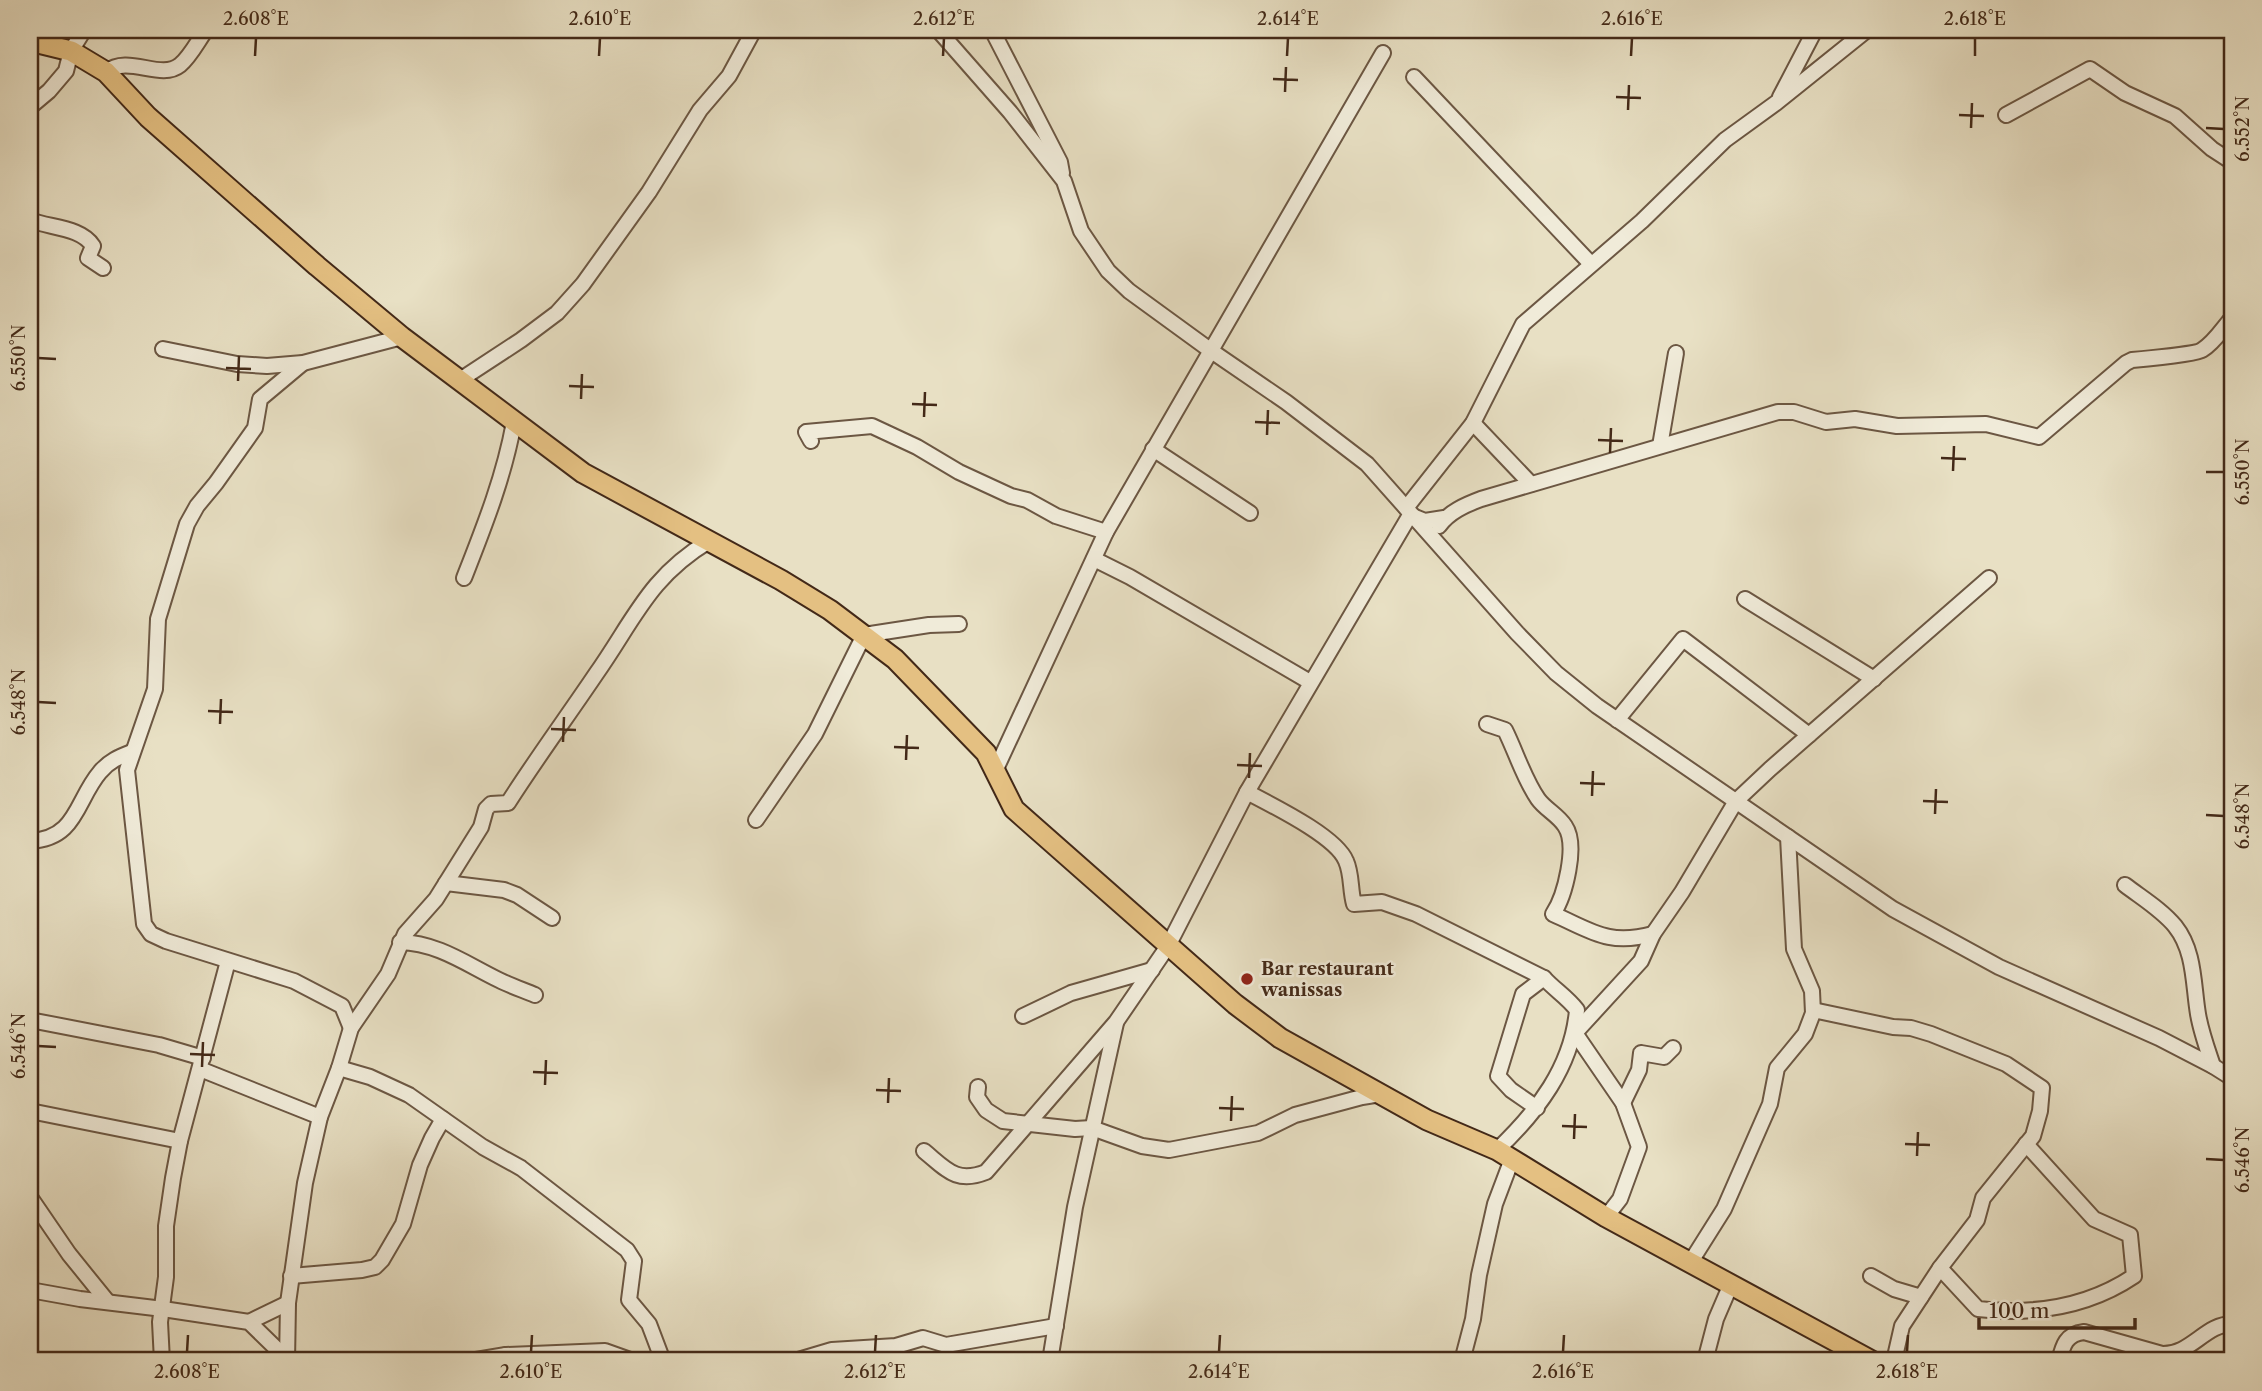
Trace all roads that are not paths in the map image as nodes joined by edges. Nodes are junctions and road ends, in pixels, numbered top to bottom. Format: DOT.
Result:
graph roads {
  1 [pos="84,30"];
  2 [pos="206,30"];
  3 [pos="754,30"];
  4 [pos="938,30"];
  5 [pos="992,30"];
  6 [pos="1815,30"];
  7 [pos="1867,30"];
  8 [pos="30,41"];
  9 [pos="71,51"];
  10 [pos="1383,52"];
  11 [pos="106,72"];
  12 [pos="1414,76"];
  13 [pos="1776,103"];
  14 [pos="30,107"];
  15 [pos="2006,115"];
  16 [pos="2232,162"];
  17 [pos="1064,181"];
  18 [pos="30,220"];
  19 [pos="1591,264"];
  20 [pos="103,268"];
  21 [pos="2232,318"];
  22 [pos="402,337"];
  23 [pos="163,349"];
  24 [pos="1209,350"];
  25 [pos="1676,353"];
  26 [pos="303,363"];
  27 [pos="460,380"];
  28 [pos="514,422"];
  29 [pos="1474,423"];
  30 [pos="811,441"];
  31 [pos="1660,446"];
  32 [pos="1153,449"];
  33 [pos="1531,484"];
  34 [pos="1408,511"];
  35 [pos="1250,513"];
  36 [pos="1444,518"];
  37 [pos="1106,532"];
  38 [pos="1431,538"];
  39 [pos="709,541"];
  40 [pos="1094,559"];
  41 [pos="464,578"];
  42 [pos="1989,578"];
  43 [pos="1745,599"];
  44 [pos="959,624"];
  45 [pos="864,635"];
  46 [pos="1874,679"];
  47 [pos="1310,682"];
  48 [pos="1617,720"];
  49 [pos="1488,724"];
  50 [pos="1809,735"];
  51 [pos="132,752"];
  52 [pos="995,771"];
  53 [pos="1247,792"];
  54 [pos="1736,801"];
  55 [pos="756,820"];
  56 [pos="1788,837"];
  57 [pos="30,841"];
  58 [pos="446,883"];
  59 [pos="2125,885"];
  60 [pos="552,918"];
  61 [pos="1653,934"];
  62 [pos="400,942"];
  63 [pos="1168,946"];
  64 [pos="228,961"];
  65 [pos="1152,970"];
  66 [pos="1545,978"];
  67 [pos="536,995"];
  68 [pos="342,1006"];
  69 [pos="363,1009"];
  70 [pos="1813,1010"];
  71 [pos="1023,1016"];
  72 [pos="30,1020"];
  73 [pos="1116,1022"];
  74 [pos="351,1028"];
  75 [pos="1575,1034"];
  76 [pos="1673,1048"];
  77 [pos="202,1064"];
  78 [pos="2213,1066"];
  79 [pos="339,1068"];
  80 [pos="2232,1078"];
  81 [pos="978,1087"];
  82 [pos="1381,1094"];
  83 [pos="1623,1103"];
  84 [pos="1538,1108"];
  85 [pos="30,1111"];
  86 [pos="320,1117"];
  87 [pos="443,1119"];
  88 [pos="1027,1124"];
  89 [pos="1092,1128"];
  90 [pos="180,1141"];
  91 [pos="2026,1144"];
  92 [pos="924,1151"];
  93 [pos="1505,1155"];
  94 [pos="30,1198"];
  95 [pos="1606,1217"];
  96 [pos="1690,1263"];
  97 [pos="1940,1268"];
  98 [pos="291,1276"];
  99 [pos="1871,1276"];
  100 [pos="1731,1284"];
  101 [pos="30,1290"];
  102 [pos="1921,1297"];
  103 [pos="107,1301"];
  104 [pos="288,1303"];
  105 [pos="163,1309"];
  106 [pos="249,1322"];
  107 [pos="2232,1324"];
  108 [pos="1056,1326"];
  109 [pos="603,1356"];
  110 [pos="506,1358"];
  111 [pos="2176,1358"];
  112 [pos="287,1360"];
  113 [pos="162,1361"];
  114 [pos="470,1361"];
  115 [pos="633,1361"];
  116 [pos="663,1361"];
  117 [pos="795,1361"];
  118 [pos="1050,1361"];
  119 [pos="1462,1361"];
  120 [pos="1705,1361"];
  121 [pos="1872,1361"];
  122 [pos="1894,1361"];
  123 [pos="2059,1361"];
  1 -- 9 [label="street"];
  2 -- 11 [label="street"];
  3 -- 27 [label="street"];
  4 -- 17 [label="street"];
  5 -- 17 [label="street"];
  6 -- 13 [label="street"];
  7 -- 13 [label="street"];
  8 -- 9 [label="main road"];
  9 -- 11 [label="main road"];
  9 -- 14 [label="street"];
  10 -- 24 [label="street"];
  11 -- 22 [label="main road"];
  12 -- 19 [label="street"];
  13 -- 19 [label="street"];
  15 -- 16 [label="street"];
  17 -- 24 [label="street"];
  18 -- 20 [label="street"];
  19 -- 29 [label="street"];
  21 -- 31 [label="street"];
  22 -- 26 [label="street"];
  22 -- 27 [label="main road"];
  23 -- 26 [label="street"];
  24 -- 32 [label="street"];
  24 -- 34 [label="street"];
  25 -- 31 [label="street"];
  26 -- 51 [label="street"];
  27 -- 28 [label="main road"];
  28 -- 39 [label="main road"];
  28 -- 41 [label="street"];
  29 -- 33 [label="street"];
  29 -- 34 [label="street"];
  30 -- 37 [label="street"];
  31 -- 33 [label="street"];
  32 -- 35 [label="street"];
  32 -- 37 [label="street"];
  33 -- 36 [label="street"];
  34 -- 36 [label="street"];
  34 -- 38 [label="street"];
  34 -- 47 [label="street"];
  36 -- 38 [label="street"];
  37 -- 40 [label="street"];
  38 -- 48 [label="street"];
  39 -- 45 [label="main road"];
  39 -- 58 [label="street"];
  40 -- 47 [label="street"];
  40 -- 52 [label="street"];
  42 -- 46 [label="street"];
  43 -- 46 [label="street"];
  44 -- 45 [label="street"];
  45 -- 52 [label="main road"];
  45 -- 55 [label="street"];
  46 -- 50 [label="street"];
  47 -- 53 [label="street"];
  48 -- 50 [label="street"];
  48 -- 54 [label="street"];
  49 -- 61 [label="street"];
  50 -- 54 [label="street"];
  51 -- 57 [label="street"];
  51 -- 64 [label="street"];
  52 -- 63 [label="main road"];
  53 -- 63 [label="street"];
  53 -- 66 [label="street"];
  54 -- 56 [label="street"];
  54 -- 61 [label="street"];
  56 -- 70 [label="street"];
  56 -- 78 [label="street"];
  58 -- 60 [label="street"];
  58 -- 62 [label="street"];
  59 -- 78 [label="street"];
  61 -- 75 [label="street"];
  62 -- 67 [label="street"];
  62 -- 69 [label="street"];
  63 -- 65 [label="street"];
  63 -- 82 [label="main road"];
  64 -- 68 [label="street"];
  64 -- 77 [label="street"];
  65 -- 71 [label="street"];
  65 -- 73 [label="street"];
  66 -- 75 [label="street"];
  66 -- 84 [label="street"];
  68 -- 69 [label="street"];
  68 -- 74 [label="street"];
  69 -- 74 [label="street"];
  70 -- 91 [label="street"];
  70 -- 96 [label="street"];
  72 -- 77 [label="street"];
  73 -- 88 [label="street"];
  73 -- 89 [label="street"];
  74 -- 79 [label="street"];
  75 -- 83 [label="street"];
  75 -- 84 [label="street"];
  76 -- 83 [label="street"];
  77 -- 86 [label="street"];
  77 -- 90 [label="street"];
  78 -- 80 [label="street"];
  79 -- 86 [label="street"];
  79 -- 87 [label="street"];
  81 -- 88 [label="street"];
  82 -- 89 [label="street"];
  82 -- 93 [label="main road"];
  83 -- 95 [label="street"];
  84 -- 93 [label="street"];
  85 -- 90 [label="street"];
  86 -- 98 [label="street"];
  87 -- 98 [label="street"];
  87 -- 116 [label="street"];
  88 -- 89 [label="street"];
  88 -- 92 [label="street"];
  89 -- 108 [label="street"];
  90 -- 105 [label="street"];
  91 -- 97 [label="street"];
  91 -- 97 [label="street"];
  93 -- 95 [label="main road"];
  93 -- 119 [label="street"];
  94 -- 103 [label="street"];
  95 -- 96 [label="main road"];
  96 -- 100 [label="main road"];
  97 -- 102 [label="street"];
  98 -- 104 [label="street"];
  99 -- 102 [label="street"];
  100 -- 120 [label="street"];
  100 -- 121 [label="main road"];
  101 -- 103 [label="street"];
  102 -- 122 [label="street"];
  103 -- 105 [label="street"];
  104 -- 106 [label="street"];
  104 -- 112 [label="street"];
  105 -- 106 [label="street"];
  105 -- 113 [label="street"];
  106 -- 112 [label="street"];
  107 -- 111 [label="street"];
  108 -- 117 [label="street"];
  108 -- 118 [label="street"];
  109 -- 110 [label="street"];
  109 -- 115 [label="street"];
  110 -- 114 [label="street"];
  111 -- 123 [label="street"];
}
